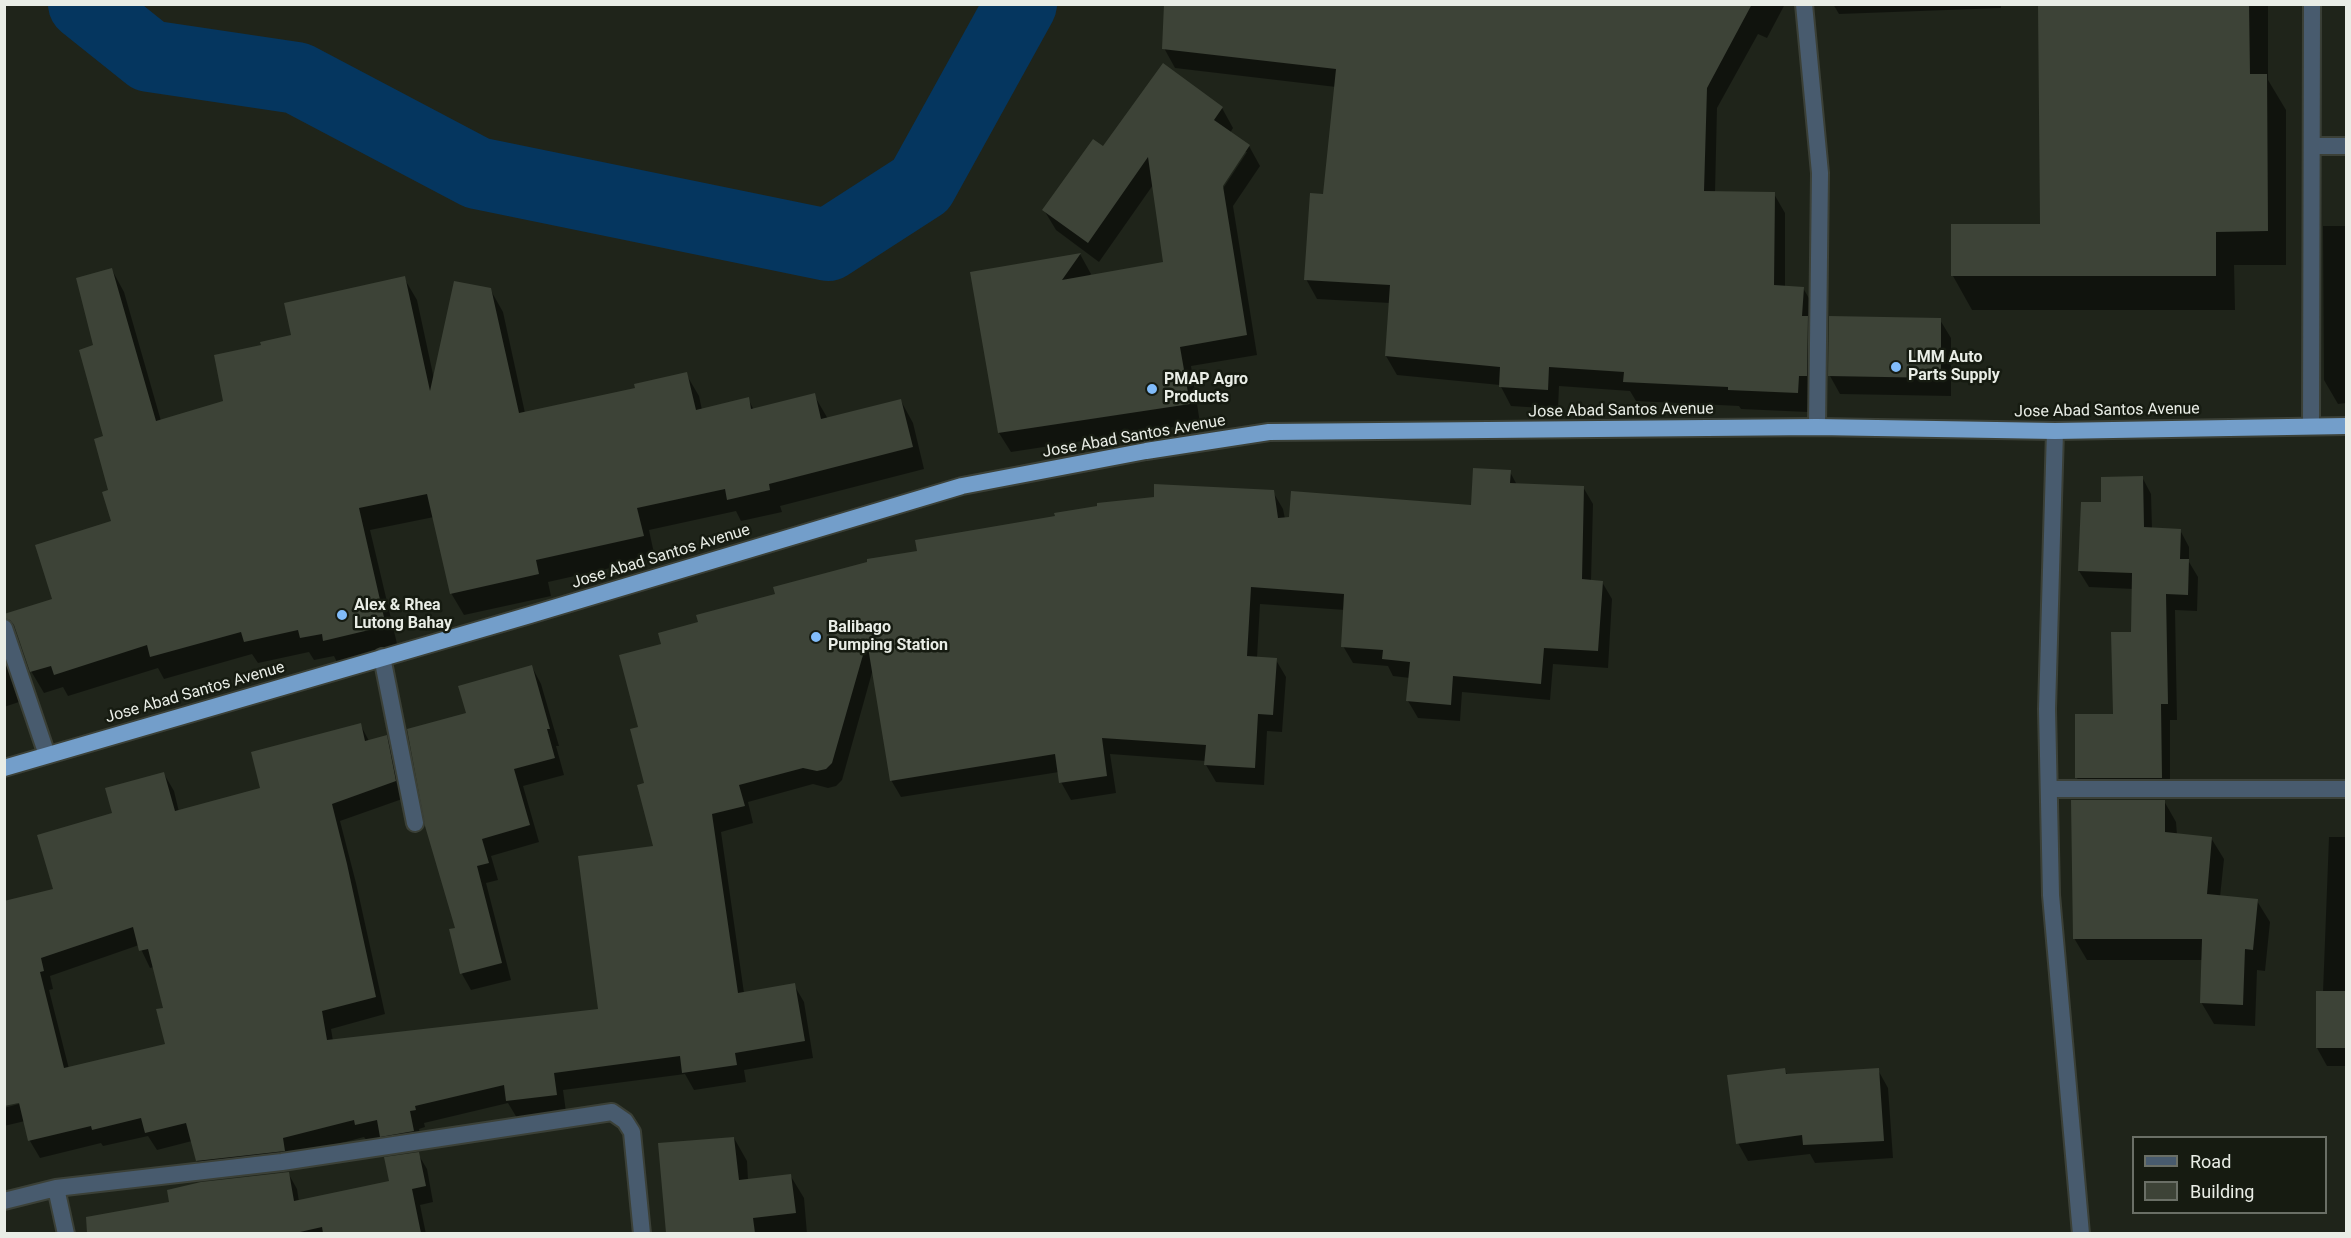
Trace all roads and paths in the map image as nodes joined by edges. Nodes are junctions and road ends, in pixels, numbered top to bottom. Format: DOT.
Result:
graph roads {
  1 [pos="1804,4"];
  2 [pos="2312,4"];
  3 [pos="2312,146"];
  4 [pos="2346,146"];
  5 [pos="2311,426"];
  6 [pos="2346,426"];
  7 [pos="1817,427"];
  8 [pos="2055,431"];
  9 [pos="4,628"];
  10 [pos="382,657"];
  11 [pos="47,755"];
  12 [pos="4,768"];
  13 [pos="2050,789"];
  14 [pos="2346,789"];
  15 [pos="415,823"];
  16 [pos="57,1188"];
  17 [pos="4,1201"];
  18 [pos="66,1233"];
  19 [pos="642,1233"];
  20 [pos="2081,1233"];
  1 -- 7 [label="street"];
  2 -- 3 [label="street"];
  3 -- 4 [label="street"];
  3 -- 5 [label="street"];
  5 -- 6 [label="highway, Jose Abad Santos Avenue"];
  5 -- 8 [label="highway, Jose Abad Santos Avenue"];
  7 -- 8 [label="highway, Jose Abad Santos Avenue"];
  7 -- 10 [label="highway, Jose Abad Santos Avenue"];
  8 -- 13 [label="street"];
  9 -- 11 [label="street"];
  10 -- 11 [label="highway, Jose Abad Santos Avenue"];
  10 -- 15 [label="street"];
  11 -- 12 [label="highway, Jose Abad Santos Avenue"];
  13 -- 14 [label="street"];
  13 -- 20 [label="street"];
  16 -- 17 [label="street"];
  16 -- 18 [label="street"];
  16 -- 19 [label="street"];
}
